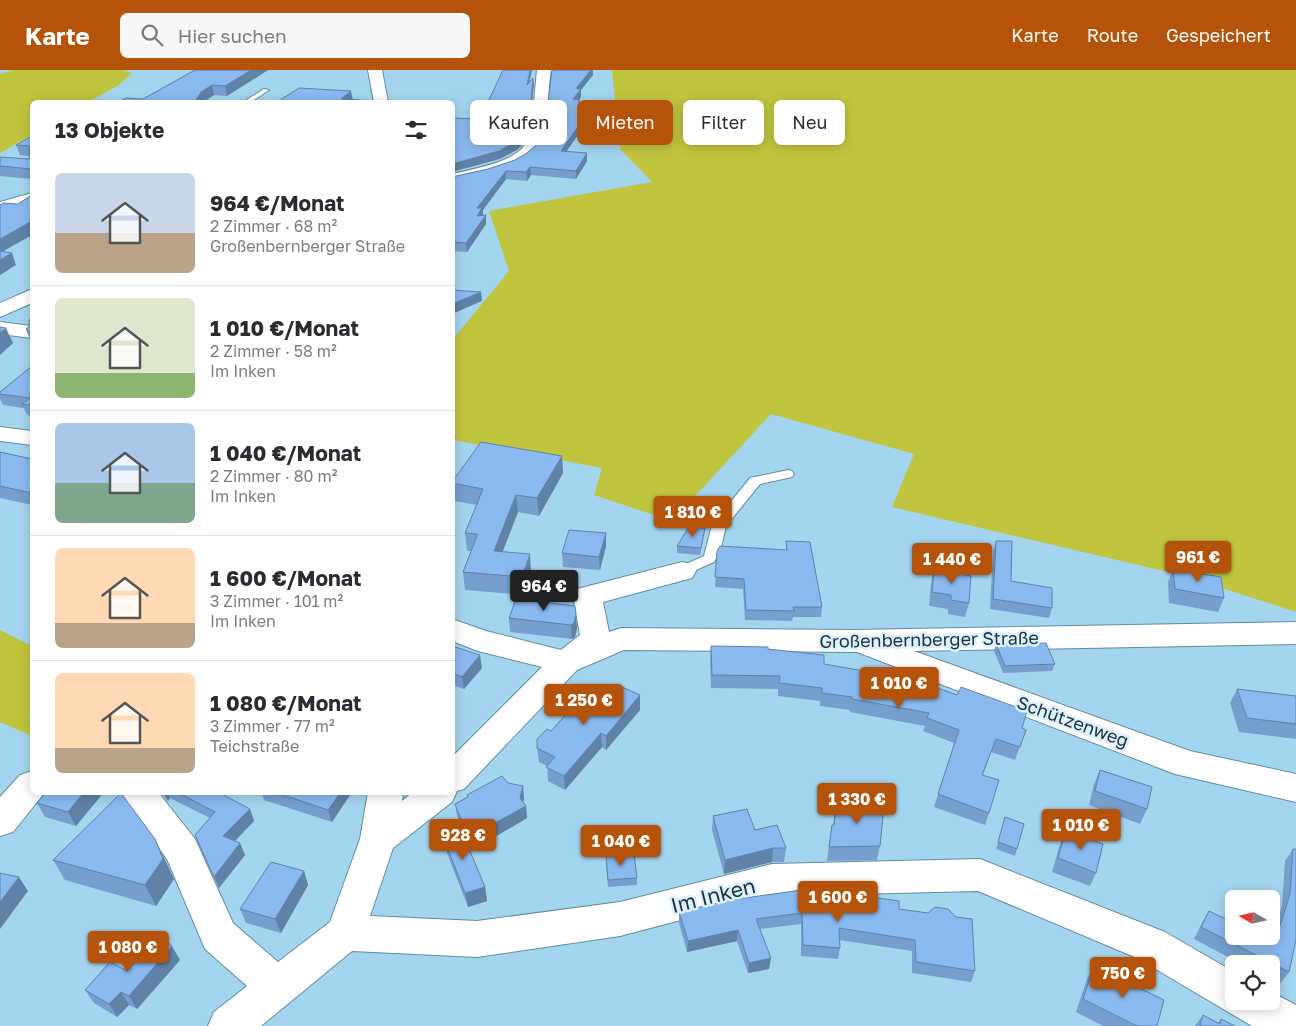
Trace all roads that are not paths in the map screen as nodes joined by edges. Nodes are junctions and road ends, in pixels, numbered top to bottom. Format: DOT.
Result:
graph roads {
  1 [pos="376,70"];
  2 [pos="544,70"];
  3 [pos="266,90"];
  4 [pos="250,100"];
  5 [pos="381,100"];
  6 [pos="455,178"];
  7 [pos="30,199"];
  8 [pos="0,208"];
  9 [pos="30,296"];
  10 [pos="0,311"];
  11 [pos="0,328"];
  12 [pos="30,332"];
  13 [pos="0,434"];
  14 [pos="30,438"];
  15 [pos="788,474"];
  16 [pos="682,571"];
  17 [pos="455,630"];
  18 [pos="1296,632"];
  19 [pos="853,641"];
  20 [pos="566,662"];
  21 [pos="455,776"];
  22 [pos="30,787"];
  23 [pos="1296,788"];
  24 [pos="139,795"];
  25 [pos="385,795"];
  26 [pos="436,795"];
  27 [pos="0,821"];
  28 [pos="378,839"];
  29 [pos="345,933"];
  30 [pos="278,988"];
  31 [pos="1225,989"];
  32 [pos="1263,1010"];
  33 [pos="229,1026"];
  34 [pos="1294,1026"];
  1 -- 5 [label="street"];
  2 -- 6 [label="street"];
  3 -- 4 [label="lane"];
  7 -- 8 [label="street"];
  9 -- 10 [label="street"];
  11 -- 12 [label="street"];
  13 -- 14 [label="street"];
  15 -- 16 [label="lane"];
  16 -- 20 [label="street, Großenbernberger Straße"];
  17 -- 20 [label="street"];
  18 -- 19 [label="street, Großenbernberger Straße"];
  19 -- 20 [label="street, Großenbernberger Straße"];
  19 -- 23 [label="street, Schützenweg"];
  20 -- 21 [label="street, Großenbernberger Straße"];
  22 -- 27 [label="street"];
  24 -- 30 [label="street"];
  25 -- 28 [label="street"];
  26 -- 28 [label="street"];
  28 -- 29 [label="street"];
  29 -- 30 [label="street"];
  29 -- 31 [label="street, Im Inken"];
  30 -- 33 [label="street"];
  32 -- 34 [label="street"];
}
